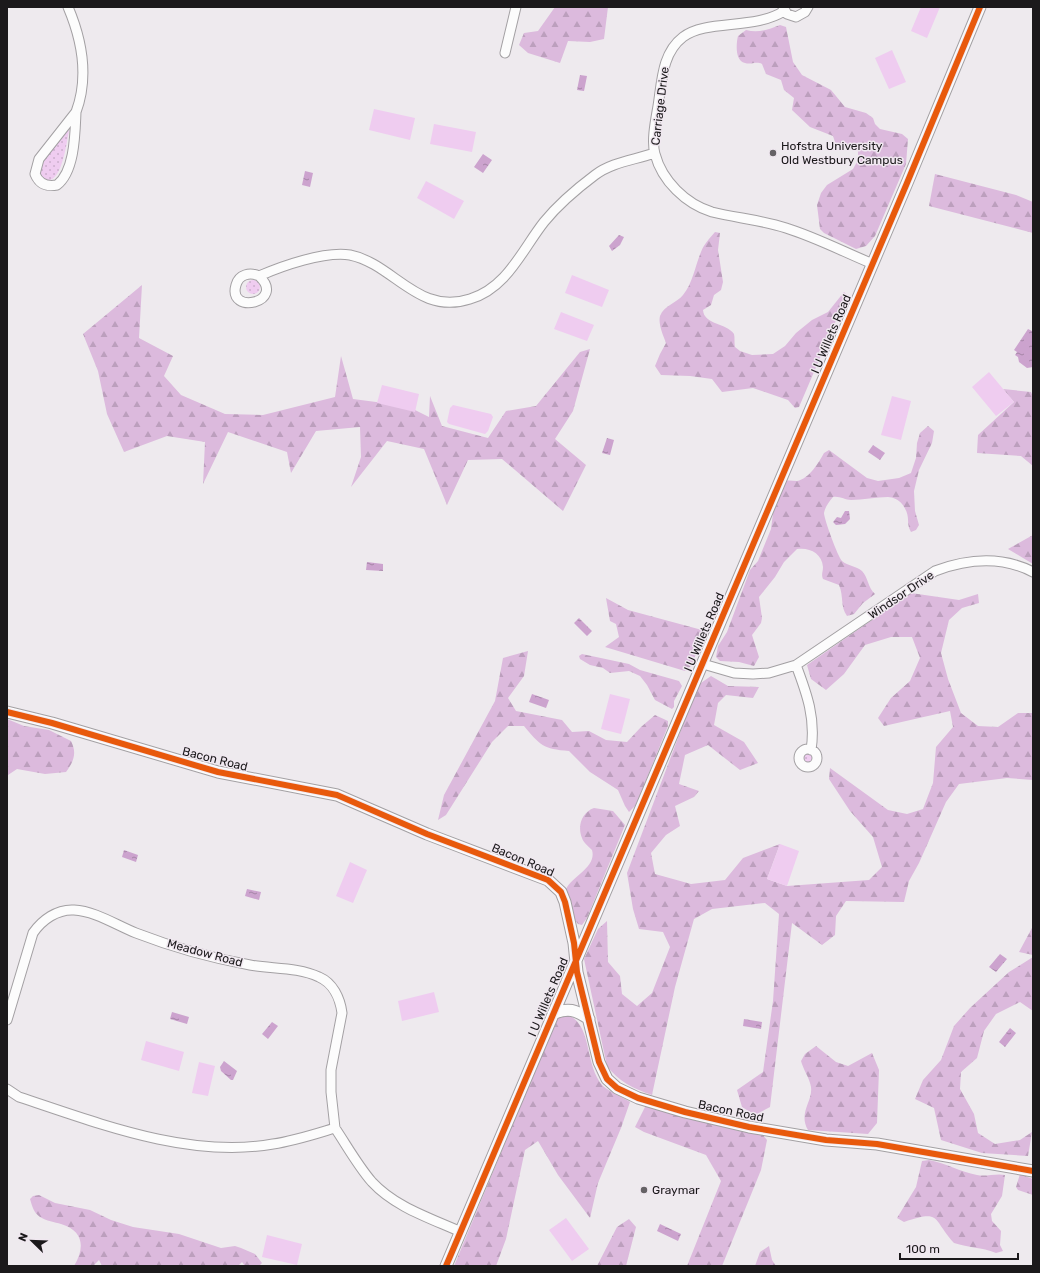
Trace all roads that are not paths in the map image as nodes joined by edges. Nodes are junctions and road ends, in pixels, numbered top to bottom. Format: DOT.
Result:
graph roads {
  1 [pos="68,7"];
  2 [pos="516,7"];
  3 [pos="808,7"];
  4 [pos="980,7"];
  5 [pos="784,9"];
  6 [pos="505,53"];
  7 [pos="76,112"];
  8 [pos="654,153"];
  9 [pos="873,264"];
  10 [pos="259,276"];
  11 [pos="1033,572"];
  12 [pos="703,664"];
  13 [pos="796,665"];
  14 [pos="7,712"];
  15 [pos="811,750"];
  16 [pos="576,958"];
  17 [pos="552,1014"];
  18 [pos="589,1019"];
  19 [pos="7,1020"];
  20 [pos="7,1089"];
  21 [pos="335,1128"];
  22 [pos="1033,1171"];
  23 [pos="461,1232"];
  24 [pos="446,1266"];
  1 -- 7 [label="street"];
  2 -- 6 [label="street"];
  3 -- 5 [label="street, Carriage Drive"];
  4 -- 9 [label="street, I U Willets Road"];
  5 -- 8 [label="street, Carriage Drive"];
  7 -- 7 [label="street"];
  8 -- 9 [label="street, Carriage Drive"];
  8 -- 10 [label="street"];
  9 -- 12 [label="street, I U Willets Road"];
  11 -- 13 [label="street, Windsor Drive"];
  12 -- 13 [label="street, Windsor Drive"];
  12 -- 16 [label="street, I U Willets Road"];
  13 -- 15 [label="street"];
  14 -- 16 [label="street, Bacon Road"];
  16 -- 17 [label="street, I U Willets Road"];
  16 -- 18 [label="street, Bacon Road"];
  17 -- 18 [label="street"];
  17 -- 23 [label="street, I U Willets Road"];
  18 -- 22 [label="street, Bacon Road"];
  19 -- 21 [label="street, Meadow Road"];
  20 -- 21 [label="street"];
  21 -- 23 [label="street, Meadow Road"];
  23 -- 24 [label="street, I U Willets Road"];
}
